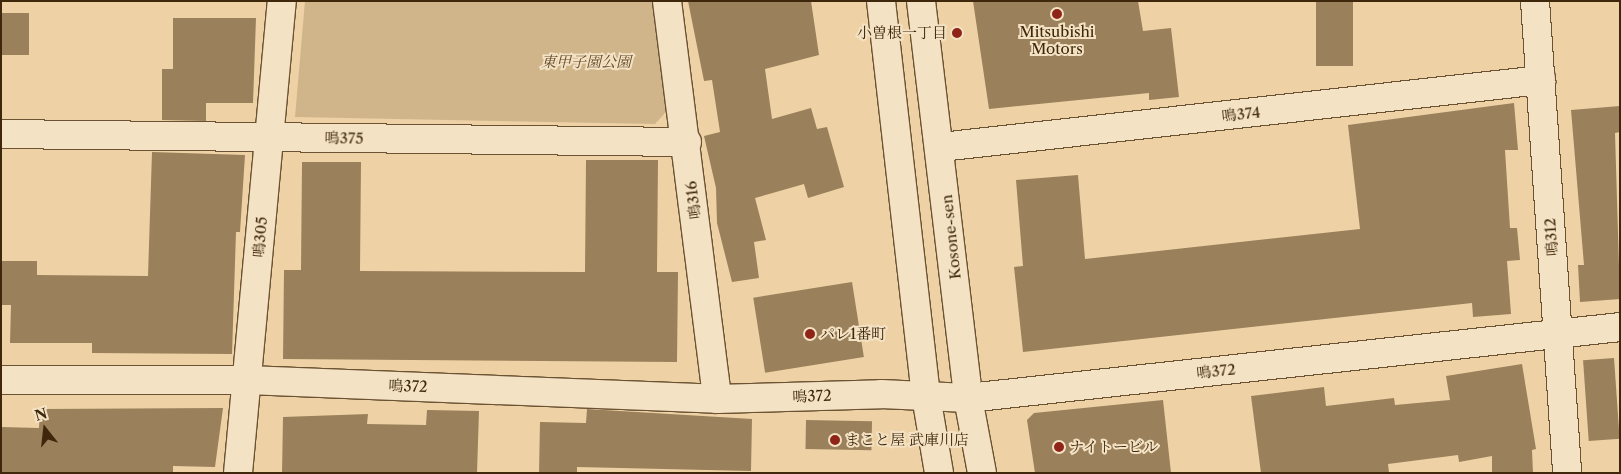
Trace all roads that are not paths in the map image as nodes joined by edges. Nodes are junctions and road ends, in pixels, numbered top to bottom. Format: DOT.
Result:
graph roads {
  1 [pos="282,1"];
  2 [pos="666,1"];
  3 [pos="881,1"];
  4 [pos="921,1"];
  5 [pos="1536,1"];
  6 [pos="1541,80"];
  7 [pos="1,134"];
  8 [pos="269,137"];
  9 [pos="687,142"];
  10 [pos="941,146"];
  11 [pos="1620,328"];
  12 [pos="1558,334"];
  13 [pos="1,380"];
  14 [pos="246,380"];
  15 [pos="926,396"];
  16 [pos="968,398"];
  17 [pos="716,399"];
  18 [pos="238,473"];
  19 [pos="939,473"];
  20 [pos="982,473"];
  21 [pos="1567,473"];
  1 -- 8 [label="street, 鳴305"];
  2 -- 9 [label="street, 鳴316"];
  3 -- 15 [label="street"];
  4 -- 10 [label="street, Kosone-sen"];
  5 -- 6 [label="street, 鳴312"];
  6 -- 10 [label="street, 鳴374"];
  6 -- 12 [label="street, 鳴312"];
  7 -- 8 [label="street, 鳴375"];
  8 -- 9 [label="street, 鳴375"];
  8 -- 14 [label="street, 鳴305"];
  9 -- 17 [label="street, 鳴316"];
  10 -- 16 [label="street, Kosone-sen"];
  11 -- 12 [label="street, 鳴372"];
  12 -- 16 [label="street, 鳴372"];
  12 -- 21 [label="street, 鳴312"];
  13 -- 14 [label="street, 鳴372"];
  14 -- 17 [label="street, 鳴372"];
  14 -- 18 [label="street, 鳴305"];
  15 -- 16 [label="street, 鳴372"];
  15 -- 17 [label="street, 鳴372"];
  15 -- 19 [label="street"];
  16 -- 20 [label="street, Kosone-sen"];
}
